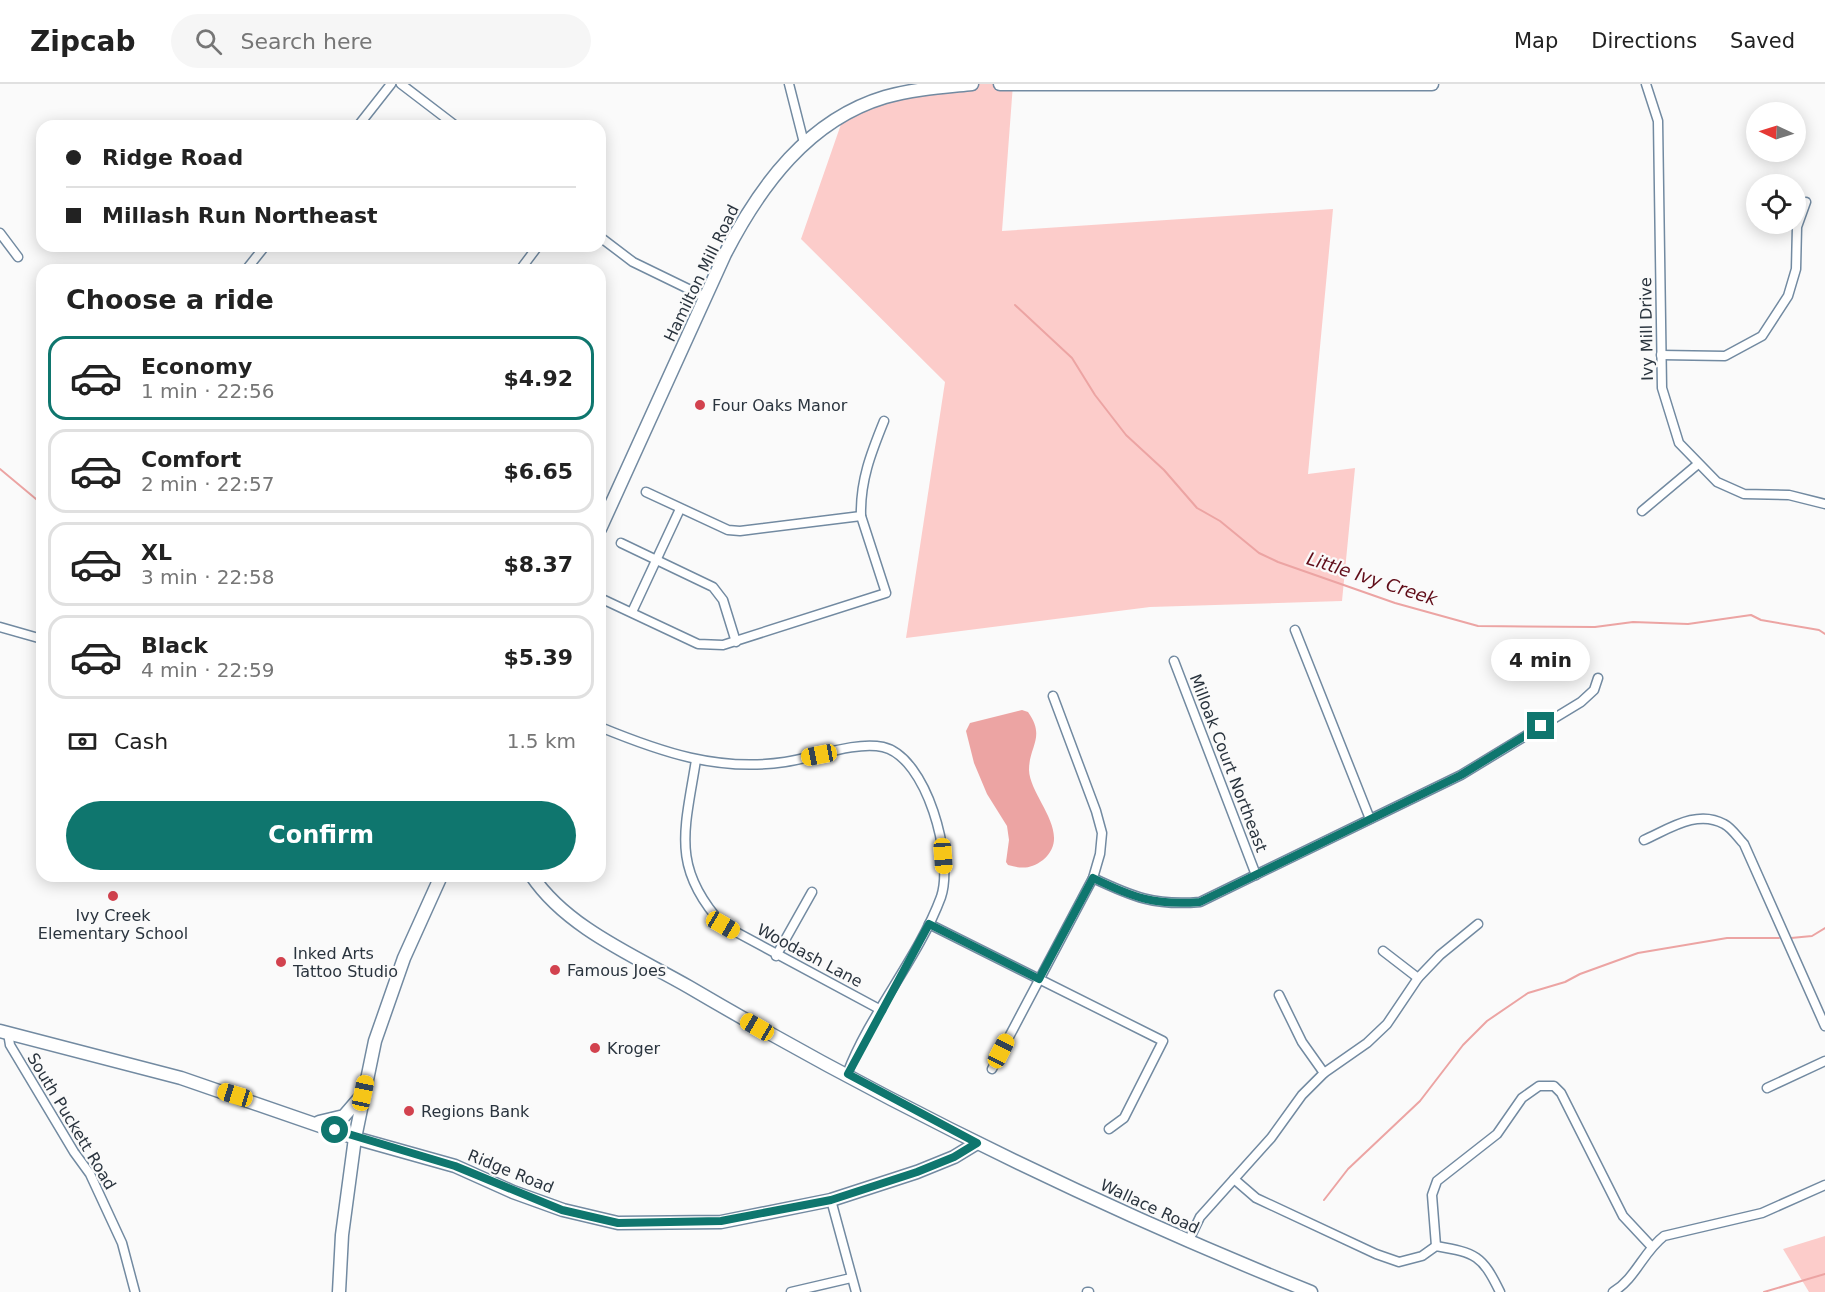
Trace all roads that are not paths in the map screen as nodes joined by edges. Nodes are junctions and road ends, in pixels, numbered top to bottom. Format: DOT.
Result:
graph roads {
  1 [pos="391,84"];
  2 [pos="401,84"];
  3 [pos="789,84"];
  4 [pos="972,84"];
  5 [pos="1000,84"];
  6 [pos="1432,84"];
  7 [pos="1646,84"];
  8 [pos="1321,85"];
  9 [pos="363,120"];
  10 [pos="448,120"];
  11 [pos="804,143"];
  12 [pos="0,233"];
  13 [pos="1797,234"];
  14 [pos="606,242"];
  15 [pos="18,257"];
  16 [pos="705,297"];
  17 [pos="1660,355"];
  18 [pos="884,421"];
  19 [pos="1698,464"];
  20 [pos="645,492"];
  21 [pos="1825,504"];
  22 [pos="680,509"];
  23 [pos="1642,511"];
  24 [pos="606,516"];
  25 [pos="861,516"];
  26 [pos="621,543"];
  27 [pos="656,559"];
  28 [pos="606,601"];
  29 [pos="632,612"];
  30 [pos="0,627"];
  31 [pos="1295,630"];
  32 [pos="36,637"];
  33 [pos="736,642"];
  34 [pos="1174,661"];
  35 [pos="1598,678"];
  36 [pos="1053,696"];
  37 [pos="606,730"];
  38 [pos="696,760"];
  39 [pos="1370,819"];
  40 [pos="1644,840"];
  41 [pos="1256,875"];
  42 [pos="1093,878"];
  43 [pos="438,882"];
  44 [pos="536,882"];
  45 [pos="812,892"];
  46 [pos="929,924"];
  47 [pos="1478,924"];
  48 [pos="1383,951"];
  49 [pos="776,956"];
  50 [pos="1418,978"];
  51 [pos="1039,979"];
  52 [pos="1279,995"];
  53 [pos="881,1010"];
  54 [pos="1825,1026"];
  55 [pos="4,1032"];
  56 [pos="1825,1061"];
  57 [pos="992,1069"];
  58 [pos="1324,1073"];
  59 [pos="848,1074"];
  60 [pos="1767,1088"];
  61 [pos="363,1093"];
  62 [pos="315,1123"];
  63 [pos="1109,1129"];
  64 [pos="355,1138"];
  65 [pos="977,1143"];
  66 [pos="1234,1179"];
  67 [pos="1825,1185"];
  68 [pos="831,1200"];
  69 [pos="1188,1242"];
  70 [pos="1436,1246"];
  71 [pos="1651,1246"];
  72 [pos="851,1278"];
  73 [pos="135,1292"];
  74 [pos="339,1292"];
  75 [pos="791,1292"];
  76 [pos="856,1292"];
  77 [pos="1311,1292"];
  78 [pos="1500,1292"];
  79 [pos="1613,1292"];
  1 -- 9 [label="street"];
  2 -- 10 [label="street"];
  3 -- 11 [label="street"];
  4 -- 11 [label="street, Hamilton Mill Road"];
  5 -- 8 [label="street"];
  6 -- 8 [label="street"];
  7 -- 17 [label="street, Ivy Mill Drive"];
  11 -- 16 [label="street, Hamilton Mill Road"];
  12 -- 15 [label="street"];
  13 -- 17 [label="street"];
  14 -- 16 [label="street"];
  16 -- 24 [label="street, Hamilton Mill Road"];
  17 -- 19 [label="street, Ivy Mill Drive"];
  18 -- 25 [label="street"];
  19 -- 21 [label="street, Ivy Mill Drive"];
  19 -- 23 [label="street"];
  20 -- 22 [label="street"];
  22 -- 25 [label="street"];
  22 -- 27 [label="street"];
  25 -- 33 [label="street"];
  26 -- 27 [label="street"];
  27 -- 29 [label="street"];
  27 -- 33 [label="street"];
  28 -- 29 [label="street"];
  29 -- 33 [label="street"];
  30 -- 32 [label="street"];
  31 -- 39 [label="street"];
  34 -- 41 [label="street, Milloak Court Northeast"];
  35 -- 39 [label="street"];
  36 -- 42 [label="street"];
  37 -- 38 [label="street"];
  38 -- 46 [label="street"];
  38 -- 49 [label="street, Woodash Lane"];
  39 -- 41 [label="street"];
  40 -- 54 [label="street"];
  41 -- 42 [label="street"];
  42 -- 51 [label="street"];
  43 -- 61 [label="street"];
  44 -- 59 [label="street, Wallace Road"];
  45 -- 49 [label="street"];
  46 -- 51 [label="street"];
  46 -- 53 [label="street"];
  47 -- 50 [label="street"];
  48 -- 50 [label="street"];
  49 -- 53 [label="street, Woodash Lane"];
  50 -- 58 [label="street"];
  51 -- 57 [label="street"];
  51 -- 63 [label="street"];
  52 -- 58 [label="street"];
  53 -- 59 [label="street"];
  55 -- 62 [label="street, Ridge Road"];
  55 -- 73 [label="street, South Puckett Road"];
  56 -- 60 [label="street"];
  58 -- 66 [label="street"];
  59 -- 65 [label="street, Wallace Road"];
  61 -- 62 [label="street"];
  61 -- 64 [label="street"];
  62 -- 64 [label="street, Ridge Road"];
  64 -- 68 [label="street, Ridge Road"];
  64 -- 74 [label="street"];
  65 -- 68 [label="street, Ridge Road"];
  65 -- 69 [label="street, Wallace Road"];
  66 -- 69 [label="street"];
  66 -- 70 [label="street"];
  67 -- 71 [label="street"];
  68 -- 72 [label="street"];
  69 -- 77 [label="street, Wallace Road"];
  70 -- 71 [label="street"];
  70 -- 78 [label="street"];
  71 -- 79 [label="street"];
  72 -- 75 [label="street"];
  72 -- 76 [label="street"];
}
